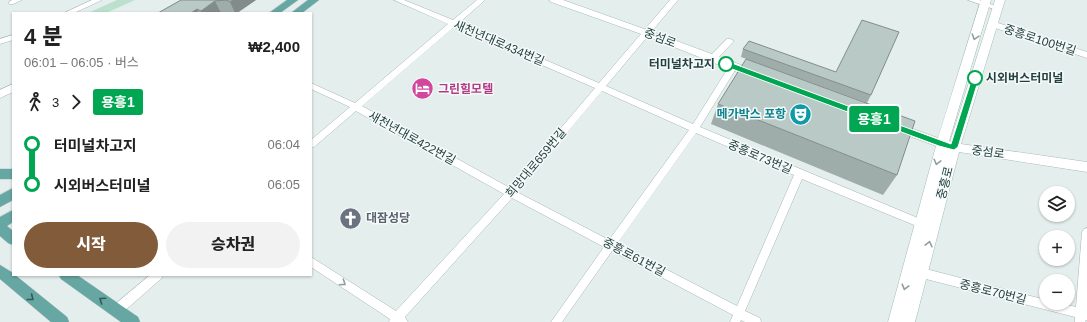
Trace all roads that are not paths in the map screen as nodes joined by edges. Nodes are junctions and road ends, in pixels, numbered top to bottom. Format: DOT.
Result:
graph roads {
  1 [pos="98,0"];
  2 [pos="293,0"];
  3 [pos="314,0"];
  4 [pos="398,0"];
  5 [pos="481,0"];
  6 [pos="554,0"];
  7 [pos="674,0"];
  8 [pos="972,0"];
  9 [pos="986,2"];
  10 [pos="999,4"];
  11 [pos="70,12"];
  12 [pos="275,12"];
  13 [pos="297,12"];
  14 [pos="454,23"];
  15 [pos="992,24"];
  16 [pos="647,33"];
  17 [pos="12,37"];
  18 [pos="730,41"];
  19 [pos="0,42"];
  20 [pos="1087,55"];
  21 [pos="712,59"];
  22 [pos="733,66"];
  23 [pos="770,80"];
  24 [pos="312,86"];
  25 [pos="600,86"];
  26 [pos="12,88"];
  27 [pos="0,94"];
  28 [pos="356,107"];
  29 [pos="888,124"];
  30 [pos="694,129"];
  31 [pos="312,144"];
  32 [pos="948,146"];
  33 [pos="1087,167"];
  34 [pos="800,173"];
  35 [pos="0,174"];
  36 [pos="12,174"];
  37 [pos="511,193"];
  38 [pos="12,194"];
  39 [pos="0,202"];
  40 [pos="12,216"];
  41 [pos="0,224"];
  42 [pos="922,224"];
  43 [pos="0,228"];
  44 [pos="1087,232"];
  45 [pos="12,238"];
  46 [pos="611,244"];
  47 [pos="312,262"];
  48 [pos="1,272"];
  49 [pos="922,274"];
  50 [pos="67,276"];
  51 [pos="157,276"];
  52 [pos="117,310"];
  53 [pos="1083,317"];
  54 [pos="737,318"];
  55 [pos="398,321"];
  56 [pos="62,322"];
  57 [pos="134,322"];
  58 [pos="556,322"];
  59 [pos="756,322"];
  60 [pos="895,322"];
  61 [pos="908,322"];
  1 -- 11 [label="street"];
  2 -- 12 [label="main road"];
  3 -- 13 [label="main road"];
  4 -- 14 [label="street, 새천년대로434번길"];
  5 -- 14 [label="street"];
  6 -- 16 [label="main road, 중섬로"];
  7 -- 16 [label="street, 희망대로659번길"];
  8 -- 9 [label="street"];
  9 -- 10 [label="street"];
  9 -- 32 [label="main road, 중흥로, one-way"];
  10 -- 15 [label="main road, 중흥로"];
  14 -- 25 [label="street, 새천년대로434번길"];
  14 -- 28 [label="street"];
  15 -- 20 [label="street, 중흥로100번길"];
  15 -- 32 [label="main road, 중흥로"];
  16 -- 21 [label="main road, 중섬로"];
  16 -- 25 [label="street, 희망대로659번길"];
  17 -- 19 [label="street"];
  18 -- 21 [label="street"];
  21 -- 22 [label="main road, 중섬로"];
  22 -- 23 [label="main road, 중섬로"];
  22 -- 30 [label="street"];
  24 -- 28 [label="street, 새천년대로422번길"];
  25 -- 30 [label="street, 중흥로73번길"];
  25 -- 37 [label="street, 희망대로659번길"];
  26 -- 27 [label="main road"];
  28 -- 31 [label="street"];
  28 -- 37 [label="street, 새천년대로422번길"];
  29 -- 32 [label="main road, 중섬로"];
  30 -- 34 [label="street, 중흥로73번길"];
  30 -- 46 [label="street"];
  32 -- 33 [label="main road, 중섬로"];
  32 -- 42 [label="main road, 중흥로, one-way"];
  49 -- 32 [label="main road, 중흥로, one-way"];
  34 -- 42 [label="street, 중흥로73번길"];
  34 -- 54 [label="street"];
  35 -- 36 [label="main road"];
  37 -- 46 [label="street, 중흥로61번길"];
  37 -- 55 [label="street, 희망대로659번길"];
  38 -- 39 [label="main road"];
  40 -- 41 [label="main road"];
  42 -- 60 [label="main road, 중흥로, one-way"];
  43 -- 45 [label="main road"];
  44 -- 53 [label="street"];
  46 -- 54 [label="street, 중흥로61번길"];
  46 -- 58 [label="street"];
  47 -- 55 [label="street, one-way"];
  48 -- 56 [label="main road, one-way"];
  49 -- 53 [label="street, 중흥로70번길"];
  49 -- 61 [label="main road, 중흥로"];
  52 -- 50 [label="main road, one-way"];
  51 -- 52 [label="street"];
  52 -- 57 [label="main road"];
  54 -- 59 [label="street, 중흥로61번길"];
}
